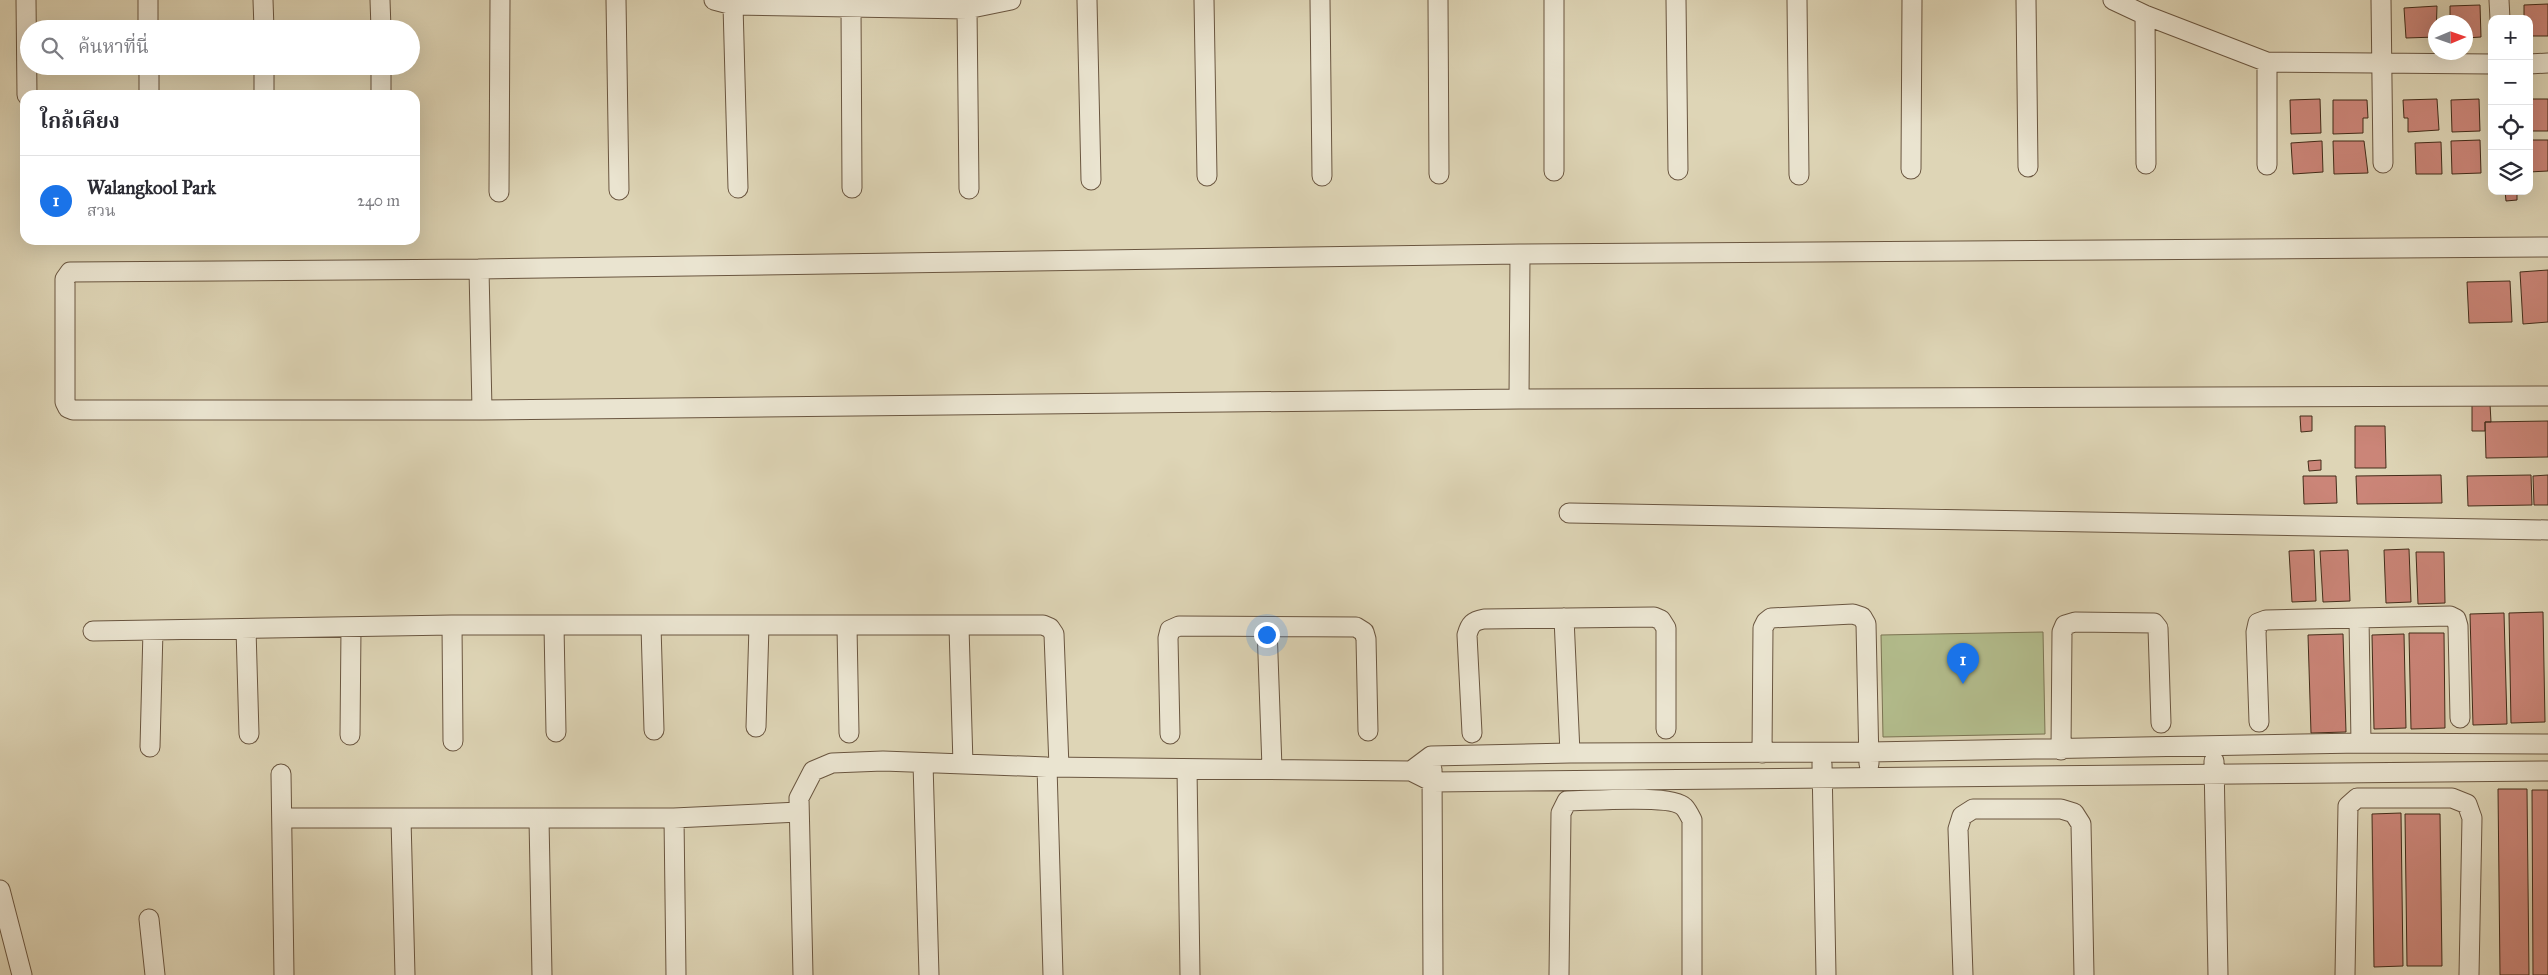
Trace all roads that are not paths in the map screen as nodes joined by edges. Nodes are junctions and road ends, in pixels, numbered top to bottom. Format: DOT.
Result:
graph roads {
  1 [pos="26,0"];
  2 [pos="148,0"];
  3 [pos="263,0"];
  4 [pos="380,0"];
  5 [pos="500,0"];
  6 [pos="616,0"];
  7 [pos="714,0"];
  8 [pos="1011,0"];
  9 [pos="1087,0"];
  10 [pos="1204,0"];
  11 [pos="1320,0"];
  12 [pos="1438,0"];
  13 [pos="1554,0"];
  14 [pos="1676,0"];
  15 [pos="1797,0"];
  16 [pos="1912,0"];
  17 [pos="2026,0"];
  18 [pos="2113,0"];
  19 [pos="2382,0"];
  20 [pos="2499,0"];
  21 [pos="733,6"];
  22 [pos="851,8"];
  23 [pos="967,9"];
  24 [pos="2145,15"];
  25 [pos="2500,15"];
  26 [pos="26,20"];
  27 [pos="148,20"];
  28 [pos="264,20"];
  29 [pos="381,20"];
  30 [pos="2268,62"];
  31 [pos="2382,62"];
  32 [pos="2548,63"];
  33 [pos="2488,64"];
  34 [pos="2533,64"];
  35 [pos="27,75"];
  36 [pos="149,75"];
  37 [pos="264,75"];
  38 [pos="381,75"];
  39 [pos="27,90"];
  40 [pos="149,90"];
  41 [pos="264,90"];
  42 [pos="381,90"];
  43 [pos="2146,164"];
  44 [pos="2384,164"];
  45 [pos="2267,165"];
  46 [pos="2028,168"];
  47 [pos="1911,169"];
  48 [pos="1678,170"];
  49 [pos="1554,171"];
  50 [pos="1440,174"];
  51 [pos="1799,174"];
  52 [pos="1207,176"];
  53 [pos="1322,176"];
  54 [pos="1090,180"];
  55 [pos="738,188"];
  56 [pos="852,188"];
  57 [pos="969,189"];
  58 [pos="618,190"];
  59 [pos="500,192"];
  60 [pos="2548,247"];
  61 [pos="1520,254"];
  62 [pos="479,269"];
  63 [pos="2548,396"];
  64 [pos="1519,399"];
  65 [pos="482,410"];
  66 [pos="1570,513"];
  67 [pos="2548,530"];
  68 [pos="1564,618"];
  69 [pos="2359,618"];
  70 [pos="452,626"];
  71 [pos="554,626"];
  72 [pos="651,626"];
  73 [pos="759,626"];
  74 [pos="847,627"];
  75 [pos="959,627"];
  76 [pos="1267,627"];
  77 [pos="351,628"];
  78 [pos="246,629"];
  79 [pos="153,630"];
  80 [pos="93,631"];
  81 [pos="2460,718"];
  82 [pos="2259,722"];
  83 [pos="2161,723"];
  84 [pos="756,727"];
  85 [pos="1666,729"];
  86 [pos="654,730"];
  87 [pos="1368,731"];
  88 [pos="556,732"];
  89 [pos="849,733"];
  90 [pos="249,734"];
  91 [pos="1170,734"];
  92 [pos="1472,734"];
  93 [pos="350,735"];
  94 [pos="453,742"];
  95 [pos="2360,743"];
  96 [pos="2548,744"];
  97 [pos="2214,746"];
  98 [pos="150,747"];
  99 [pos="2061,750"];
  100 [pos="1869,752"];
  101 [pos="1570,753"];
  102 [pos="1762,753"];
  103 [pos="1822,753"];
  104 [pos="1432,756"];
  105 [pos="922,763"];
  106 [pos="963,764"];
  107 [pos="1053,767"];
  108 [pos="1272,768"];
  109 [pos="1187,769"];
  110 [pos="1411,771"];
  111 [pos="2548,771"];
  112 [pos="2214,772"];
  113 [pos="281,774"];
  114 [pos="1823,776"];
  115 [pos="1870,776"];
  116 [pos="1433,782"];
  117 [pos="799,812"];
  118 [pos="282,818"];
  119 [pos="674,818"];
  120 [pos="401,819"];
  121 [pos="539,819"];
  122 [pos="0,890"];
  123 [pos="149,919"];
  124 [pos="22,975"];
  125 [pos="155,975"];
  126 [pos="284,975"];
  127 [pos="405,975"];
  128 [pos="542,975"];
  129 [pos="676,975"];
  130 [pos="803,975"];
  131 [pos="929,975"];
  132 [pos="1053,975"];
  133 [pos="1190,975"];
  134 [pos="1433,975"];
  135 [pos="1559,975"];
  136 [pos="1692,975"];
  137 [pos="1826,975"];
  138 [pos="1963,975"];
  139 [pos="2084,975"];
  140 [pos="2218,975"];
  141 [pos="2345,975"];
  142 [pos="2469,975"];
  1 -- 26 [label="street"];
  2 -- 27 [label="street"];
  3 -- 28 [label="street"];
  4 -- 29 [label="street"];
  5 -- 59 [label="street"];
  6 -- 58 [label="street"];
  7 -- 21 [label="street"];
  8 -- 23 [label="street"];
  9 -- 54 [label="street"];
  10 -- 52 [label="street"];
  11 -- 53 [label="street"];
  12 -- 50 [label="street"];
  13 -- 49 [label="street"];
  14 -- 48 [label="street"];
  15 -- 51 [label="street"];
  16 -- 47 [label="street"];
  17 -- 46 [label="street"];
  18 -- 24 [label="street"];
  19 -- 31 [label="street"];
  20 -- 25 [label="street"];
  21 -- 22 [label="street"];
  21 -- 55 [label="street"];
  22 -- 23 [label="street"];
  22 -- 56 [label="street"];
  23 -- 57 [label="street"];
  24 -- 30 [label="street"];
  24 -- 43 [label="street"];
  30 -- 31 [label="street"];
  30 -- 45 [label="street"];
  31 -- 33 [label="street"];
  31 -- 44 [label="street"];
  32 -- 34 [label="street"];
  35 -- 39 [label="street"];
  36 -- 40 [label="street"];
  37 -- 41 [label="street"];
  38 -- 42 [label="street"];
  60 -- 61 [label="street"];
  61 -- 62 [label="street"];
  61 -- 64 [label="street"];
  62 -- 65 [label="street"];
  62 -- 65 [label="street"];
  63 -- 64 [label="street"];
  64 -- 65 [label="street"];
  66 -- 67 [label="street"];
  68 -- 85 [label="street"];
  68 -- 92 [label="street"];
  68 -- 101 [label="street"];
  69 -- 81 [label="street"];
  69 -- 82 [label="street"];
  69 -- 95 [label="street"];
  70 -- 71 [label="street"];
  70 -- 77 [label="street"];
  70 -- 94 [label="street"];
  71 -- 72 [label="street"];
  71 -- 88 [label="street"];
  72 -- 73 [label="street"];
  72 -- 86 [label="street"];
  73 -- 74 [label="street"];
  73 -- 84 [label="street"];
  74 -- 75 [label="street"];
  74 -- 89 [label="street"];
  75 -- 106 [label="street"];
  75 -- 107 [label="street"];
  76 -- 87 [label="street"];
  76 -- 91 [label="street"];
  76 -- 108 [label="street"];
  77 -- 78 [label="street"];
  77 -- 93 [label="street"];
  78 -- 79 [label="street"];
  78 -- 90 [label="street"];
  79 -- 80 [label="street"];
  79 -- 98 [label="street"];
  83 -- 99 [label="street"];
  95 -- 96 [label="street"];
  95 -- 97 [label="street"];
  97 -- 99 [label="street"];
  97 -- 112 [label="street"];
  99 -- 100 [label="street"];
  100 -- 102 [label="street"];
  100 -- 103 [label="street"];
  100 -- 115 [label="street"];
  101 -- 102 [label="street"];
  101 -- 104 [label="street"];
  102 -- 103 [label="street"];
  103 -- 114 [label="street"];
  104 -- 110 [label="street"];
  104 -- 116 [label="street"];
  105 -- 106 [label="street"];
  105 -- 117 [label="street"];
  105 -- 131 [label="street"];
  106 -- 107 [label="street"];
  107 -- 109 [label="street"];
  107 -- 132 [label="street"];
  108 -- 109 [label="street"];
  108 -- 110 [label="street"];
  109 -- 133 [label="street"];
  110 -- 116 [label="street"];
  111 -- 112 [label="street"];
  112 -- 115 [label="street"];
  112 -- 140 [label="street"];
  113 -- 118 [label="street"];
  114 -- 115 [label="street"];
  114 -- 116 [label="street"];
  114 -- 137 [label="street"];
  116 -- 134 [label="street"];
  117 -- 119 [label="street"];
  117 -- 130 [label="street"];
  118 -- 120 [label="street"];
  118 -- 126 [label="street"];
  119 -- 121 [label="street"];
  119 -- 129 [label="street"];
  120 -- 121 [label="street"];
  120 -- 127 [label="street"];
  121 -- 128 [label="street"];
  122 -- 124 [label="street"];
  123 -- 125 [label="street"];
  135 -- 136 [label="street"];
  138 -- 139 [label="street"];
  141 -- 142 [label="street"];
}
